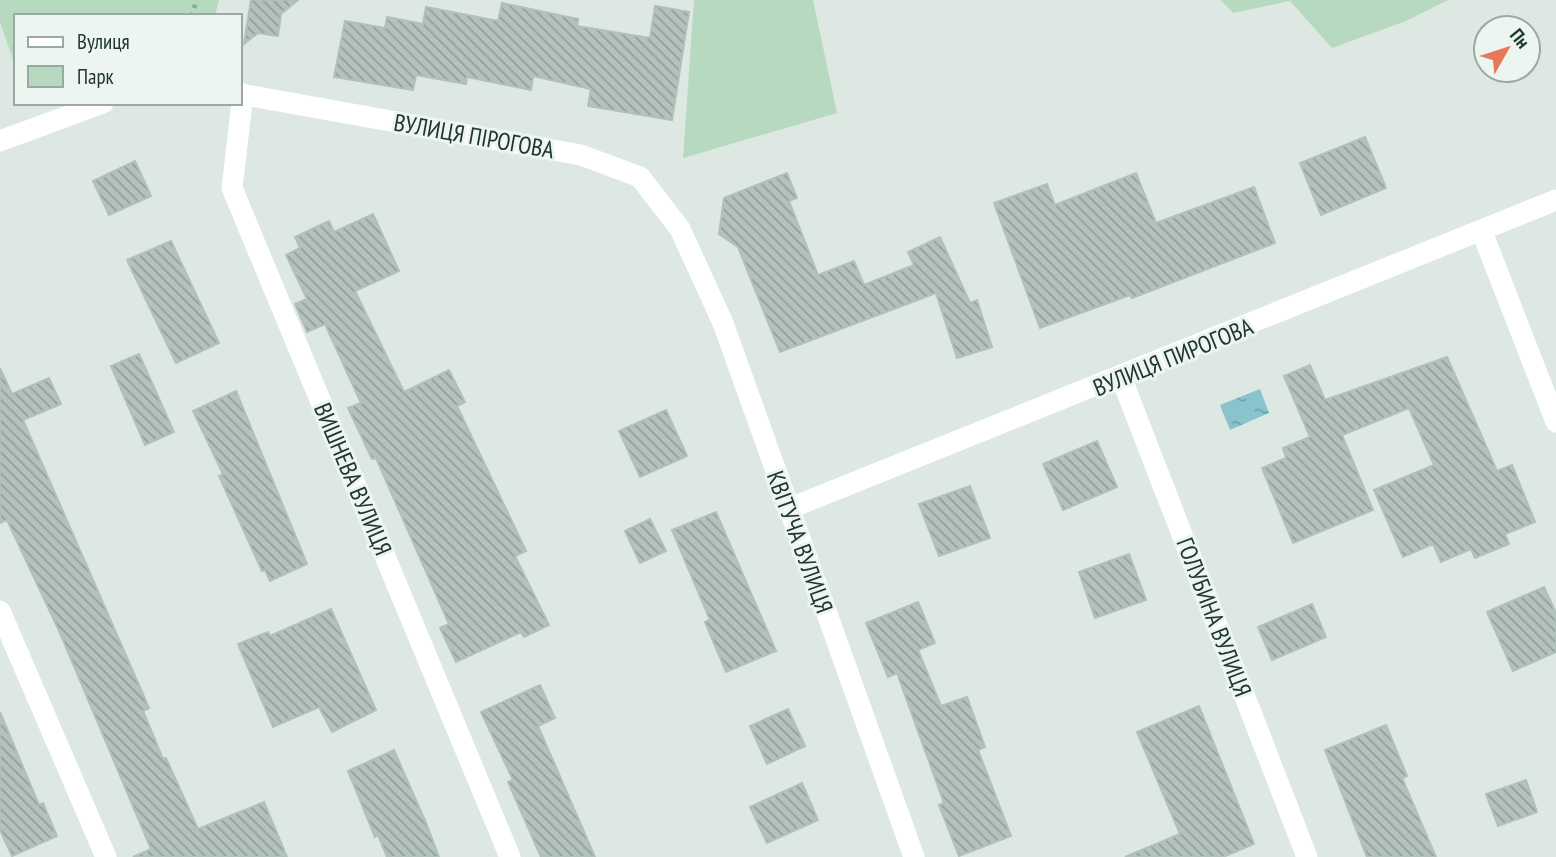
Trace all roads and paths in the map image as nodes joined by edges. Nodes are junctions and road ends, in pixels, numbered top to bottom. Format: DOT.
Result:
graph roads {
  1 [pos="242,94"];
  2 [pos="98,105"];
  3 [pos="240,105"];
  4 [pos="0,141"];
  5 [pos="1556,200"];
  6 [pos="680,229"];
  7 [pos="1482,232"];
  8 [pos="1121,377"];
  9 [pos="1556,422"];
  10 [pos="788,509"];
  11 [pos="0,611"];
  12 [pos="106,857"];
  13 [pos="510,857"];
  14 [pos="914,857"];
  15 [pos="1307,857"];
  1 -- 6 [label="street, ВУЛИЦЯ ПІРОГОВА"];
  2 -- 4 [label="street"];
  3 -- 13 [label="street, ВИШНЕВА ВУЛИЦЯ"];
  5 -- 7 [label="street, ВУЛИЦЯ ПИРОГОВА"];
  6 -- 10 [label="street, КВІТУЧА ВУЛИЦЯ"];
  7 -- 8 [label="street, ВУЛИЦЯ ПИРОГОВА"];
  7 -- 9 [label="street"];
  8 -- 10 [label="street, ВУЛИЦЯ ПИРОГОВА"];
  8 -- 15 [label="street, ГОЛУБИНА ВУЛИЦЯ"];
  10 -- 14 [label="street, КВІТУЧА ВУЛИЦЯ"];
  11 -- 12 [label="street"];
}
